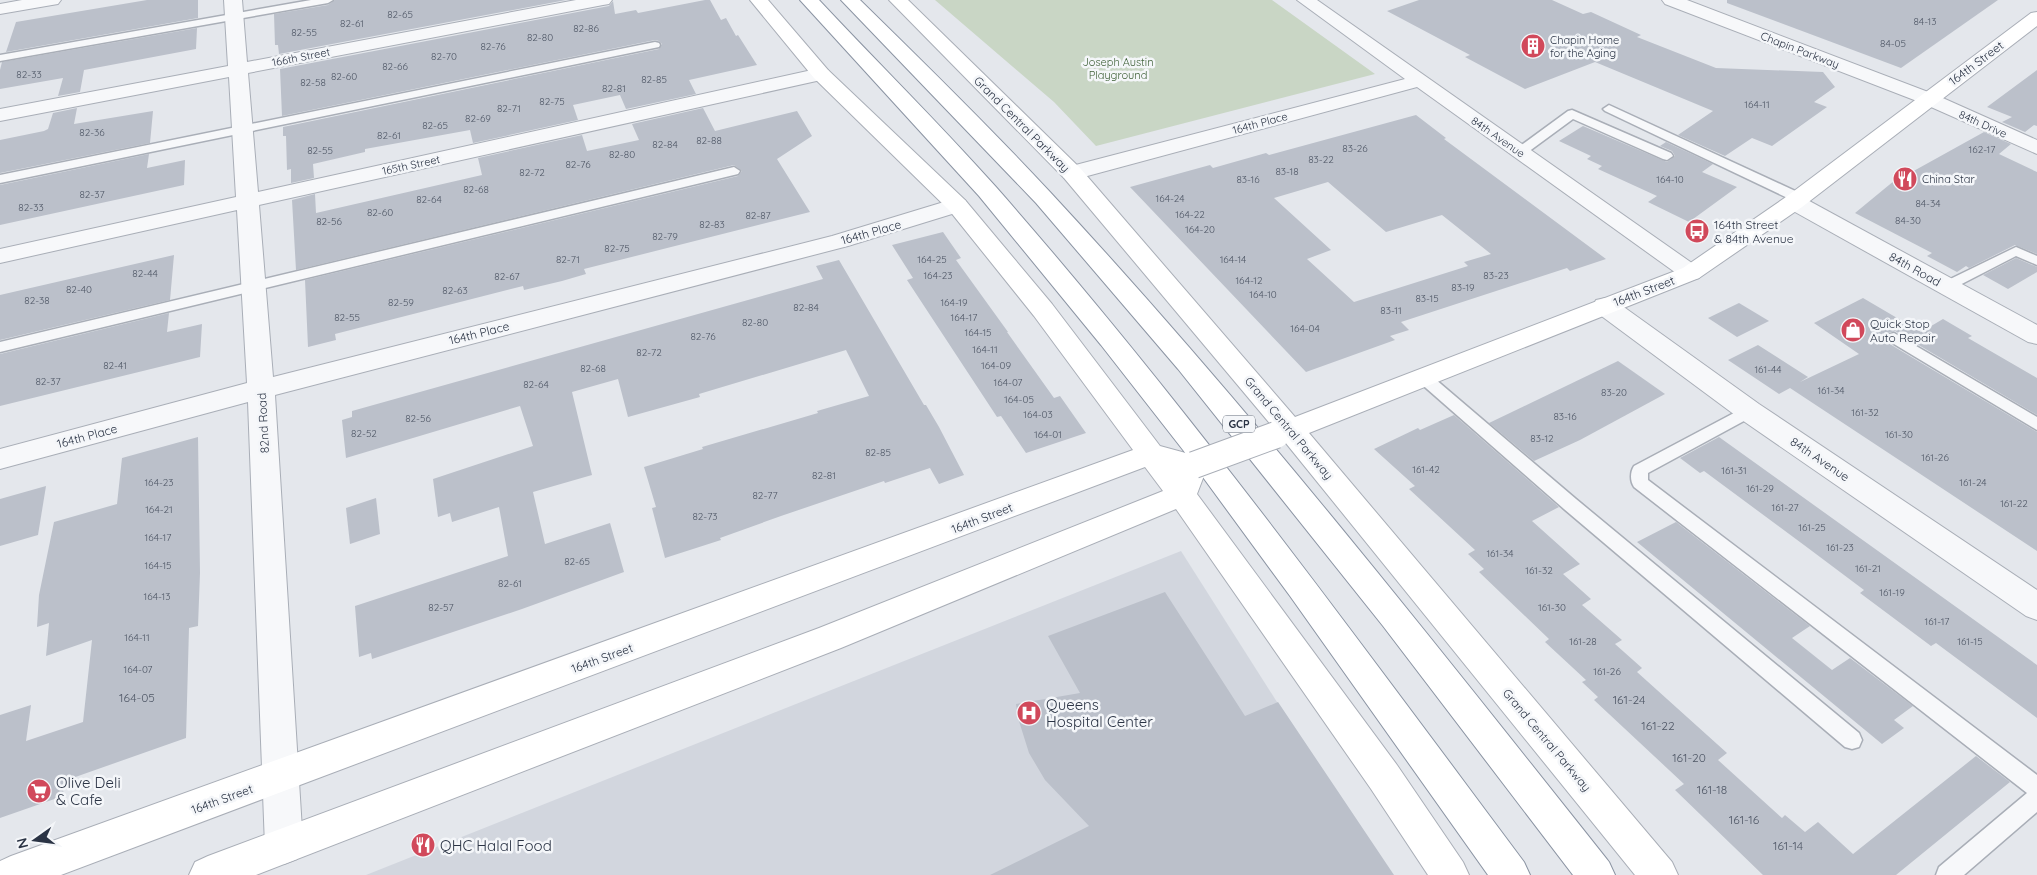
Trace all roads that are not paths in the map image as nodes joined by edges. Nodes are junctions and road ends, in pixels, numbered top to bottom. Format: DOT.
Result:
graph roads {
  1 [pos="52,0"];
  2 [pos="328,0"];
  3 [pos="603,0"];
  4 [pos="759,0"];
  5 [pos="809,0"];
  6 [pos="850,0"];
  7 [pos="898,0"];
  8 [pos="1306,0"];
  9 [pos="1672,0"];
  10 [pos="233,8"];
  11 [pos="0,9"];
  12 [pos="2037,16"];
  13 [pos="656,45"];
  14 [pos="0,58"];
  15 [pos="238,69"];
  16 [pos="821,74"];
  17 [pos="1419,81"];
  18 [pos="1929,99"];
  19 [pos="1609,109"];
  20 [pos="0,115"];
  21 [pos="242,130"];
  22 [pos="2037,148"];
  23 [pos="1520,152"];
  24 [pos="1667,156"];
  25 [pos="734,171"];
  26 [pos="1072,173"];
  27 [pos="0,180"];
  28 [pos="247,200"];
  29 [pos="1796,200"];
  30 [pos="958,205"];
  31 [pos="0,256"];
  32 [pos="2037,261"];
  33 [pos="1691,273"];
  34 [pos="254,286"];
  35 [pos="1947,286"];
  36 [pos="1605,306"];
  37 [pos="2037,336"];
  38 [pos="1894,338"];
  39 [pos="0,347"];
  40 [pos="1423,377"];
  41 [pos="261,389"];
  42 [pos="1749,410"];
  43 [pos="2037,424"];
  44 [pos="1283,432"];
  45 [pos="1151,454"];
  46 [pos="0,459"];
  47 [pos="1194,465"];
  48 [pos="1182,494"];
  49 [pos="2037,607"];
  50 [pos="1852,740"];
  51 [pos="281,777"];
  52 [pos="2037,788"];
  53 [pos="2037,798"];
  54 [pos="284,846"];
  55 [pos="10,875"];
  56 [pos="208,875"];
  57 [pos="1450,875"];
  58 [pos="1511,875"];
  59 [pos="1596,875"];
  60 [pos="1659,875"];
  61 [pos="1947,875"];
  1 -- 11 [label="street"];
  2 -- 10 [label="lane"];
  3 -- 15 [label="street, 166th Street"];
  4 -- 16 [label="main road"];
  5 -- 58 [label="main road"];
  6 -- 59 [label="main road, GCP"];
  7 -- 26 [label="main road, Grand Central Parkway"];
  8 -- 17 [label="street, 84th Avenue"];
  9 -- 18 [label="street, Chapin Parkway"];
  10 -- 14 [label="lane"];
  10 -- 15 [label="street, 82nd Road"];
  12 -- 18 [label="main road, 164th Street"];
  13 -- 21 [label="lane"];
  15 -- 20 [label="street, 166th Street"];
  15 -- 21 [label="street, 82nd Road"];
  16 -- 28 [label="street, 165th Street"];
  16 -- 30 [label="main road"];
  17 -- 23 [label="street, 84th Avenue"];
  17 -- 26 [label="street, 164th Place"];
  18 -- 22 [label="street, 84th Drive"];
  18 -- 29 [label="main road, 164th Street"];
  19 -- 29 [label="lane"];
  21 -- 27 [label="lane"];
  21 -- 28 [label="street, 82nd Road"];
  23 -- 24 [label="lane"];
  23 -- 33 [label="street, 84th Avenue"];
  25 -- 34 [label="lane"];
  26 -- 44 [label="main road, Grand Central Parkway"];
  28 -- 31 [label="street, 165th Street"];
  28 -- 34 [label="street, 82nd Road"];
  29 -- 33 [label="main road, 164th Street"];
  29 -- 35 [label="street, 84th Road"];
  30 -- 41 [label="street, 164th Place"];
  30 -- 45 [label="main road"];
  32 -- 35 [label="lane"];
  33 -- 36 [label="main road, 164th Street"];
  34 -- 39 [label="lane"];
  34 -- 41 [label="street, 82nd Road"];
  35 -- 37 [label="street, 84th Road"];
  36 -- 40 [label="main road, 164th Street"];
  36 -- 42 [label="street, 84th Avenue"];
  38 -- 43 [label="lane"];
  40 -- 44 [label="main road, 164th Street"];
  40 -- 50 [label="lane"];
  41 -- 46 [label="street, 164th Place"];
  41 -- 51 [label="street, 82nd Road"];
  42 -- 49 [label="street, 84th Avenue"];
  42 -- 52 [label="lane"];
  44 -- 47 [label="main road, 164th Street, bridge"];
  44 -- 60 [label="main road, Grand Central Parkway"];
  45 -- 47 [label="main road"];
  45 -- 48 [label="main road"];
  45 -- 51 [label="main road, 164th Street"];
  47 -- 48 [label="main road"];
  48 -- 54 [label="main road"];
  48 -- 57 [label="main road"];
  51 -- 54 [label="street, 82nd Road"];
  51 -- 55 [label="main road, 164th Street"];
  53 -- 61 [label="lane"];
  54 -- 56 [label="main road"];
}
